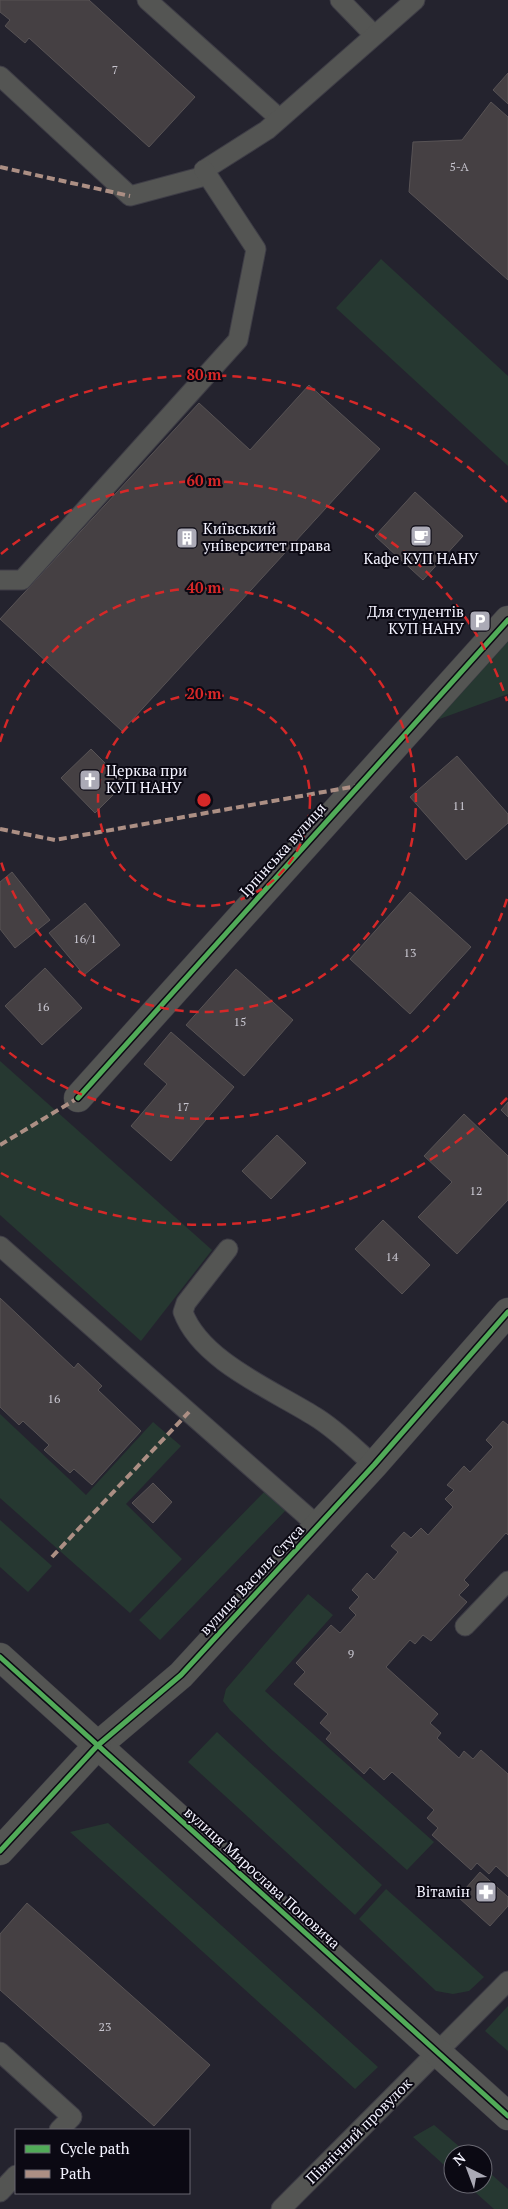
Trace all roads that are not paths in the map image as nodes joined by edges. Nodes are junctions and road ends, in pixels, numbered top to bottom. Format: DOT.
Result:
graph roads {
  1 [pos="148,0"];
  2 [pos="340,0"];
  3 [pos="415,0"];
  4 [pos="374,34"];
  5 [pos="0,76"];
  6 [pos="279,118"];
  7 [pos="204,170"];
  8 [pos="0,580"];
  9 [pos="508,620"];
  10 [pos="78,1098"];
  11 [pos="0,1246"];
  12 [pos="228,1249"];
  13 [pos="508,1312"];
  14 [pos="374,1465"];
  15 [pos="318,1526"];
  16 [pos="508,1581"];
  17 [pos="465,1626"];
  18 [pos="0,1657"];
  19 [pos="97,1746"];
  20 [pos="0,1851"];
  21 [pos="508,1981"];
  22 [pos="0,2052"];
  23 [pos="438,2053"];
  24 [pos="508,2116"];
  25 [pos="60,2129"];
  26 [pos="15,2176"];
  27 [pos="0,2192"];
  28 [pos="281,2209"];
  1 -- 6 [label="lane"];
  2 -- 4 [label="lane"];
  3 -- 4 [label="lane"];
  4 -- 6 [label="lane"];
  5 -- 7 [label="lane"];
  6 -- 7 [label="lane"];
  7 -- 8 [label="lane"];
  9 -- 10 [label="street, Ірпінська вулиця"];
  11 -- 15 [label="lane"];
  12 -- 14 [label="lane"];
  13 -- 14 [label="street, вулиця Василя Стуса"];
  14 -- 15 [label="street, вулиця Василя Стуса"];
  15 -- 19 [label="street, вулиця Василя Стуса"];
  16 -- 17 [label="lane"];
  18 -- 19 [label="street, вулиця Мирослава Поповича"];
  19 -- 20 [label="street, вулиця Василя Стуса"];
  19 -- 23 [label="street, вулиця Мирослава Поповича"];
  21 -- 23 [label="lane, Північний провулок"];
  22 -- 25 [label="lane"];
  23 -- 24 [label="street, вулиця Мирослава Поповича"];
  23 -- 28 [label="lane, Північний провулок"];
  26 -- 27 [label="lane"];
}
